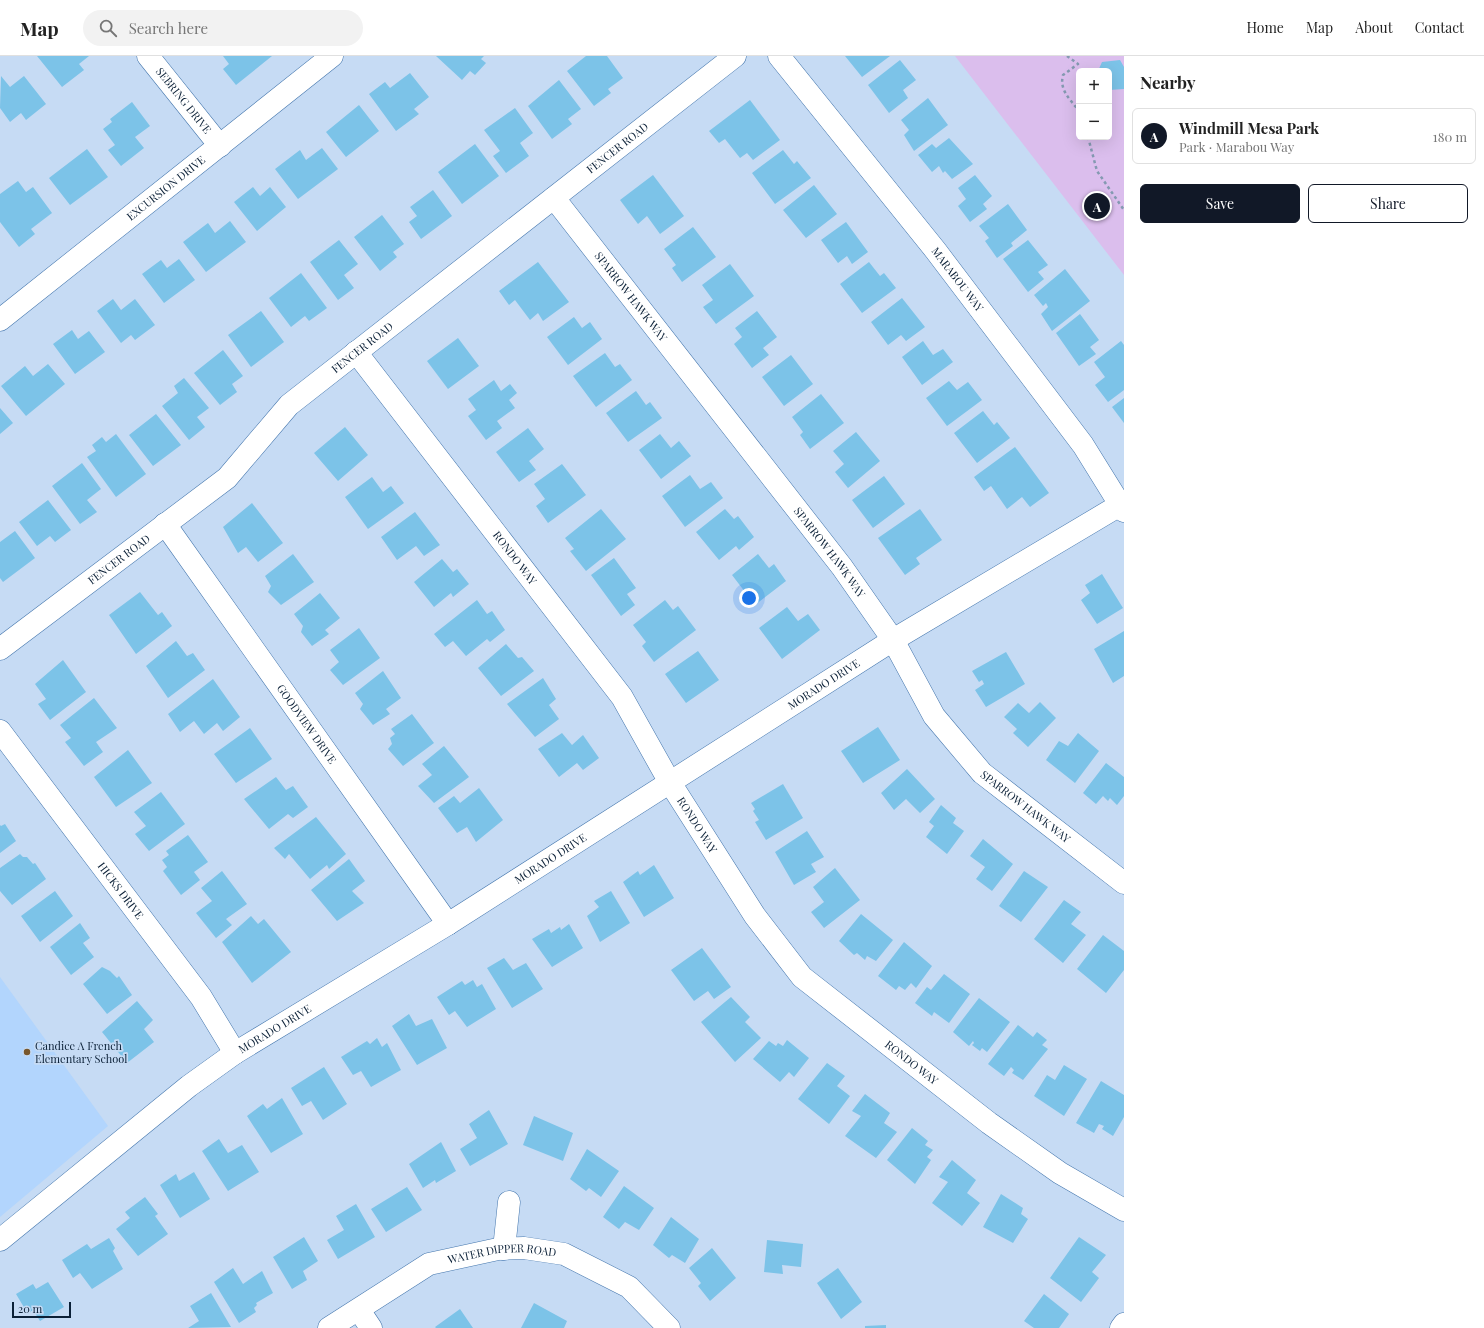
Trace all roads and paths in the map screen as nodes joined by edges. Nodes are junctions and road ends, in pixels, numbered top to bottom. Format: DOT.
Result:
graph roads {
  1 [pos="148,56"];
  2 [pos="332,56"];
  3 [pos="735,56"];
  4 [pos="780,56"];
  5 [pos="1067,56"];
  6 [pos="1076,107"];
  7 [pos="1089,140"];
  8 [pos="220,146"];
  9 [pos="554,198"];
  10 [pos="1124,210"];
  11 [pos="0,320"];
  12 [pos="356,352"];
  13 [pos="1122,508"];
  14 [pos="165,524"];
  15 [pos="893,640"];
  16 [pos="0,649"];
  17 [pos="0,731"];
  18 [pos="669,781"];
  19 [pos="1124,883"];
  20 [pos="448,924"];
  21 [pos="235,1053"];
  22 [pos="509,1202"];
  23 [pos="1124,1210"];
  24 [pos="0,1240"];
  25 [pos="504,1249"];
  26 [pos="359,1310"];
  27 [pos="1124,1324"];
  28 [pos="329,1328"];
  29 [pos="371,1328"];
  30 [pos="669,1328"];
  31 [pos="1121,1328"];
  1 -- 8 [label="street, SEBRING DRIVE"];
  2 -- 8 [label="street, EXCURSION DRIVE"];
  3 -- 9 [label="street, FENCER ROAD"];
  4 -- 13 [label="street, MARABOU WAY"];
  5 -- 6 [label="path"];
  7 -- 10 [label="path"];
  8 -- 11 [label="street, EXCURSION DRIVE"];
  9 -- 12 [label="street, FENCER ROAD"];
  9 -- 15 [label="street, SPARROW HAWK WAY"];
  12 -- 14 [label="street, FENCER ROAD"];
  12 -- 18 [label="street, RONDO WAY"];
  13 -- 15 [label="street, MORADO DRIVE"];
  14 -- 16 [label="street, FENCER ROAD"];
  14 -- 20 [label="street, GOODVIEW DRIVE"];
  15 -- 18 [label="street, MORADO DRIVE"];
  15 -- 19 [label="street, SPARROW HAWK WAY"];
  17 -- 21 [label="street, HICKS DRIVE"];
  18 -- 20 [label="street, MORADO DRIVE"];
  18 -- 23 [label="street, RONDO WAY"];
  20 -- 21 [label="street, MORADO DRIVE"];
  21 -- 24 [label="street, MORADO DRIVE"];
  22 -- 25 [label="street"];
  25 -- 26 [label="street, WATER DIPPER ROAD"];
  25 -- 30 [label="street, WATER DIPPER ROAD"];
  26 -- 28 [label="street, WATER DIPPER ROAD"];
  26 -- 29 [label="street"];
  27 -- 31 [label="street"];
}
